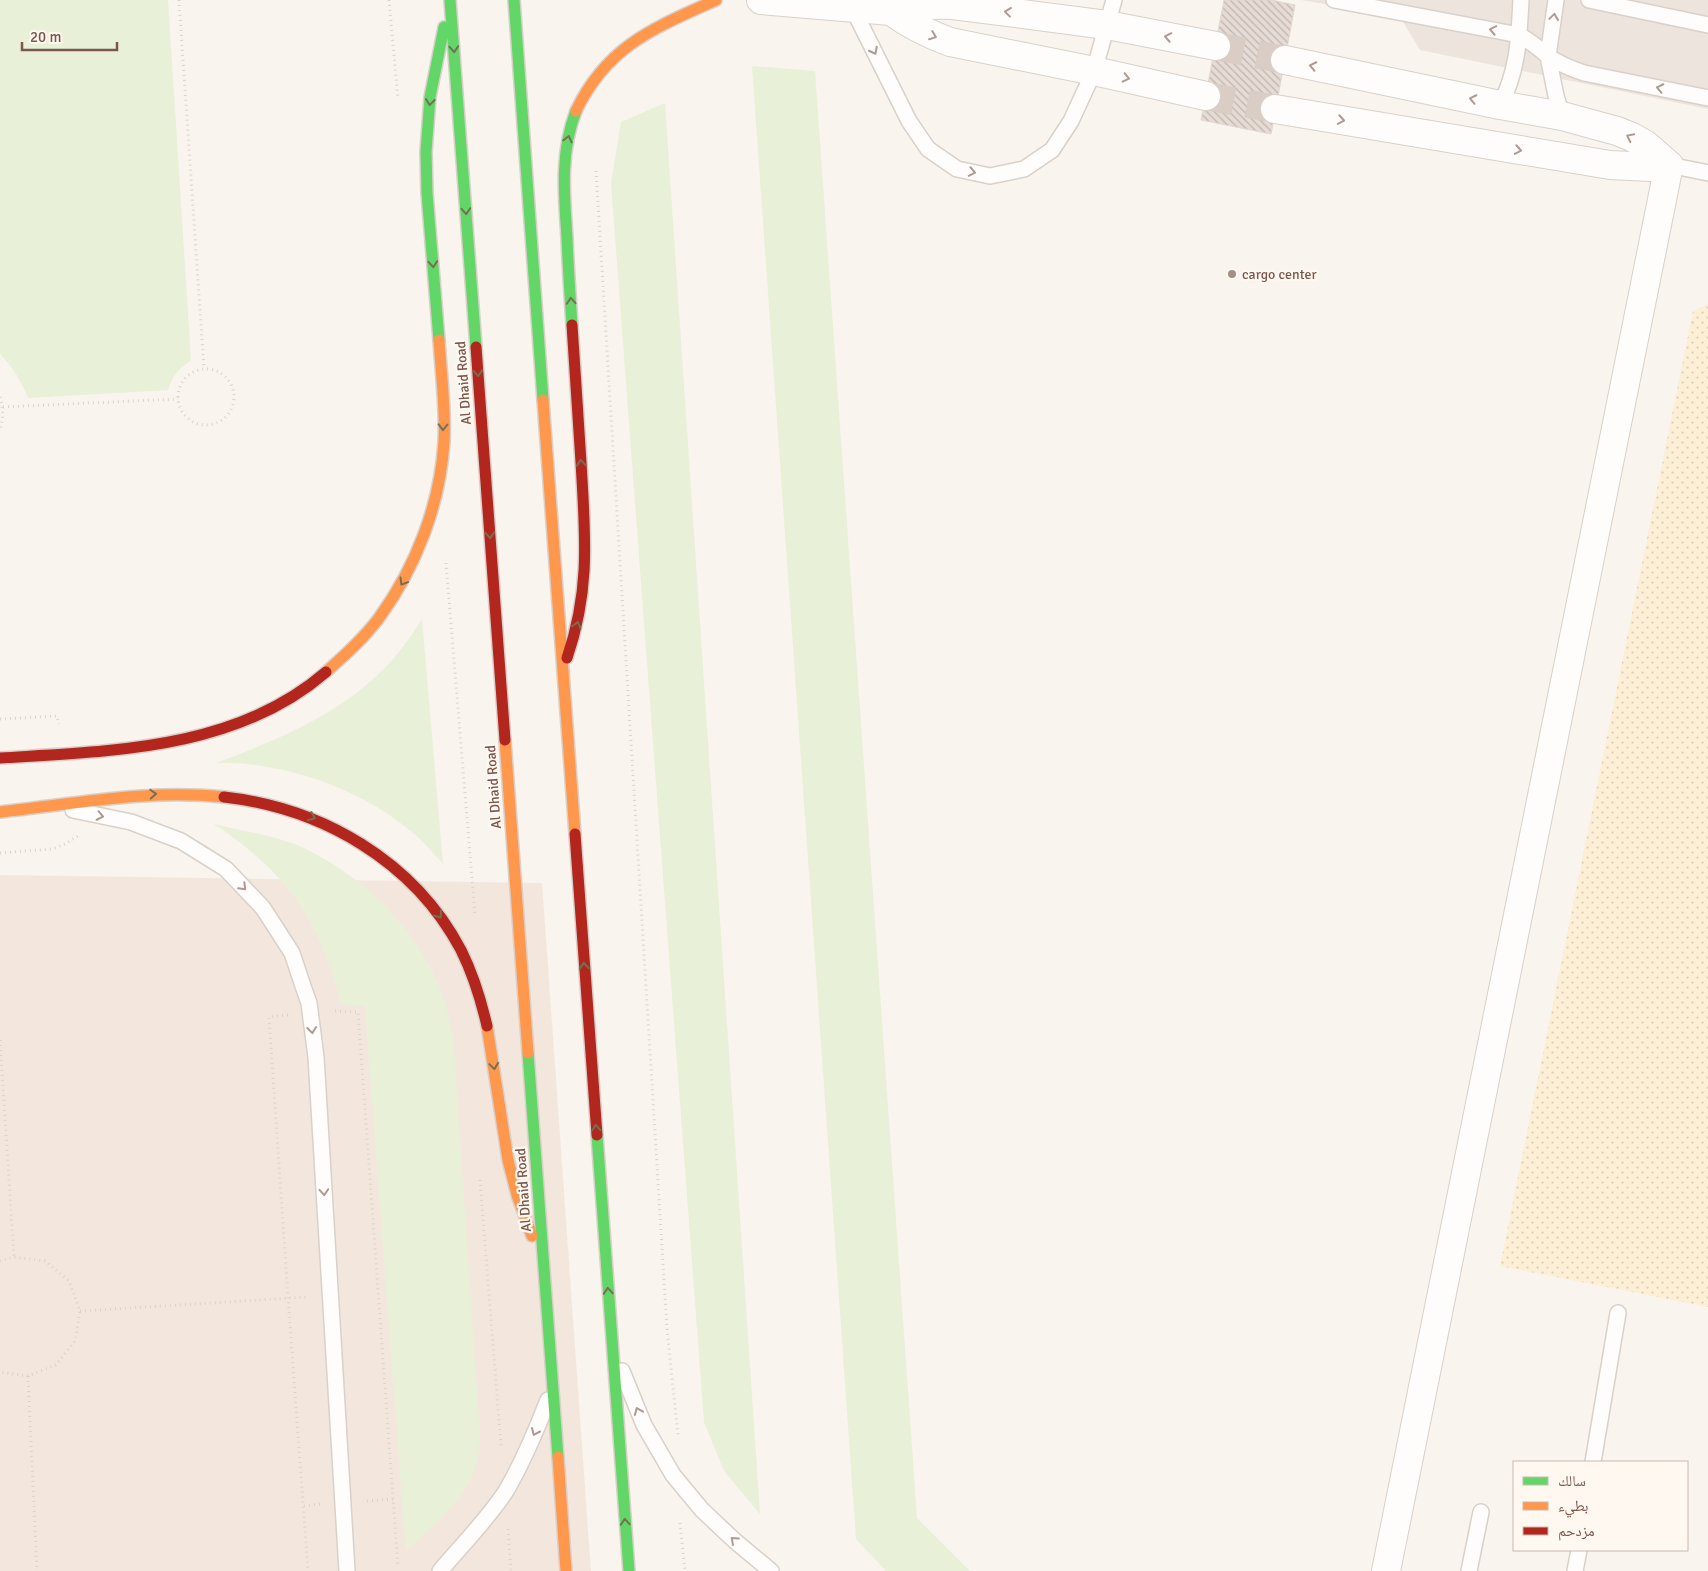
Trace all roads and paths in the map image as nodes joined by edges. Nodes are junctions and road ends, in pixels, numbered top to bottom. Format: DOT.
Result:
graph roads {
  1 [pos="179,0"];
  2 [pos="389,0"];
  3 [pos="514,0"];
  4 [pos="716,0"];
  5 [pos="761,0"];
  6 [pos="1334,0"];
  7 [pos="1521,0"];
  8 [pos="1556,0"];
  9 [pos="1589,0"];
  10 [pos="450,2"];
  11 [pos="891,5"];
  12 [pos="852,8"];
  13 [pos="1111,13"];
  14 [pos="1708,25"];
  15 [pos="1519,35"];
  16 [pos="1216,46"];
  17 [pos="1548,56"];
  18 [pos="1285,60"];
  19 [pos="1094,71"];
  20 [pos="1206,96"];
  21 [pos="1708,98"];
  22 [pos="398,99"];
  23 [pos="1500,105"];
  24 [pos="1276,110"];
  25 [pos="1562,116"];
  26 [pos="1669,165"];
  27 [pos="596,171"];
  28 [pos="1708,173"];
  29 [pos="204,369"];
  30 [pos="0,397"];
  31 [pos="178,399"];
  32 [pos="3,408"];
  33 [pos="0,429"];
  34 [pos="562,671"];
  35 [pos="0,720"];
  36 [pos="59,726"];
  37 [pos="0,758"];
  38 [pos="52,806"];
  39 [pos="0,812"];
  40 [pos="83,834"];
  41 [pos="0,853"];
  42 [pos="290,1010"];
  43 [pos="330,1010"];
  44 [pos="0,1040"];
  45 [pos="14,1257"];
  46 [pos="0,1262"];
  47 [pos="543,1262"];
  48 [pos="330,1296"];
  49 [pos="288,1298"];
  50 [pos="80,1311"];
  51 [pos="1618,1314"];
  52 [pos="610,1315"];
  53 [pos="0,1372"];
  54 [pos="28,1376"];
  55 [pos="553,1387"];
  56 [pos="1594,1461"];
  57 [pos="673,1474"];
  58 [pos="1481,1512"];
  59 [pos="1579,1551"];
  60 [pos="398,1567"];
  61 [pos="37,1571"];
  62 [pos="308,1571"];
  63 [pos="347,1571"];
  64 [pos="440,1571"];
  65 [pos="566,1571"];
  66 [pos="629,1571"];
  67 [pos="685,1571"];
  68 [pos="771,1571"];
  69 [pos="1386,1571"];
  70 [pos="1469,1571"];
  71 [pos="1575,1571"];
  1 -- 29 [label="path"];
  2 -- 22 [label="path"];
  3 -- 34 [label="highway"];
  34 -- 4 [label="highway, one-way"];
  5 -- 12 [label="street"];
  15 -- 6 [label="lane, one-way"];
  7 -- 15 [label="lane"];
  17 -- 8 [label="lane, one-way"];
  9 -- 14 [label="lane"];
  10 -- 37 [label="highway, one-way"];
  10 -- 47 [label="highway, Al Dhaid Road, one-way"];
  11 -- 12 [label="street"];
  13 -- 11 [label="street, one-way"];
  11 -- 19 [label="street, one-way"];
  12 -- 19 [label="lane, one-way"];
  16 -- 13 [label="street, one-way"];
  13 -- 19 [label="lane"];
  15 -- 17 [label="lane"];
  15 -- 23 [label="lane"];
  21 -- 17 [label="lane, one-way"];
  17 -- 25 [label="lane"];
  23 -- 18 [label="street, one-way"];
  19 -- 20 [label="street, one-way"];
  23 -- 25 [label="street"];
  24 -- 26 [label="street, one-way"];
  26 -- 25 [label="street, one-way"];
  26 -- 28 [label="lane"];
  26 -- 69 [label="street"];
  27 -- 57 [label="path"];
  29 -- 31 [label="path"];
  29 -- 31 [label="path"];
  30 -- 32 [label="path"];
  31 -- 32 [label="path"];
  32 -- 33 [label="path"];
  52 -- 34 [label="highway, one-way"];
  35 -- 36 [label="path"];
  38 -- 39 [label="highway"];
  38 -- 47 [label="highway, one-way"];
  38 -- 48 [label="lane, one-way"];
  40 -- 41 [label="path"];
  42 -- 49 [label="path"];
  43 -- 60 [label="path"];
  44 -- 45 [label="path"];
  45 -- 46 [label="path"];
  45 -- 50 [label="path"];
  47 -- 55 [label="highway, Al Dhaid Road"];
  48 -- 49 [label="path"];
  48 -- 63 [label="lane"];
  49 -- 50 [label="path"];
  49 -- 62 [label="path"];
  50 -- 54 [label="path"];
  51 -- 56 [label="lane"];
  57 -- 52 [label="lane, one-way"];
  66 -- 52 [label="highway, one-way"];
  53 -- 54 [label="path"];
  54 -- 61 [label="path"];
  55 -- 64 [label="lane, one-way"];
  55 -- 65 [label="highway, Al Dhaid Road"];
  57 -- 67 [label="path"];
  68 -- 57 [label="lane, one-way"];
  58 -- 70 [label="lane"];
  59 -- 71 [label="lane"];
}
